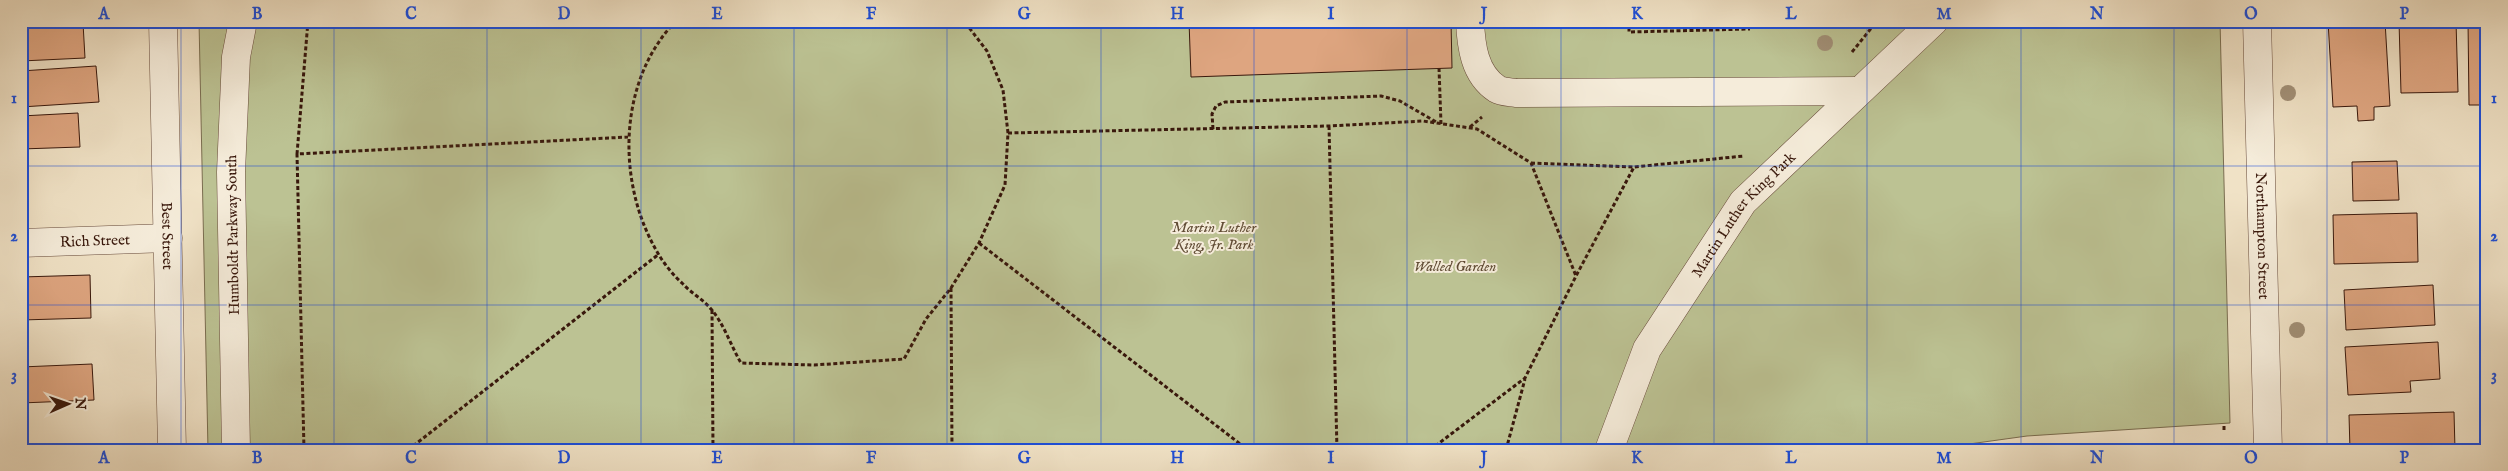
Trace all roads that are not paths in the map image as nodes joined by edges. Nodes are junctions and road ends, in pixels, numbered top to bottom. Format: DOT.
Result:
graph roads {
  1 [pos="163,21"];
  2 [pos="243,21"];
  3 [pos="1470,21"];
  4 [pos="1934,21"];
  5 [pos="2257,21"];
  6 [pos="1859,91"];
  7 [pos="168,238"];
  8 [pos="21,243"];
  9 [pos="172,450"];
  10 [pos="236,450"];
  11 [pos="1609,450"];
  12 [pos="2268,450"];
  1 -- 7 [label="street, Best Street"];
  2 -- 10 [label="street, Humboldt Parkway South"];
  3 -- 6 [label="street"];
  4 -- 6 [label="street, Martin Luther King Park"];
  5 -- 12 [label="street, Northampton Street"];
  6 -- 11 [label="street, Martin Luther King Park"];
  7 -- 8 [label="street, Rich Street"];
  7 -- 9 [label="street, Best Street"];
}
